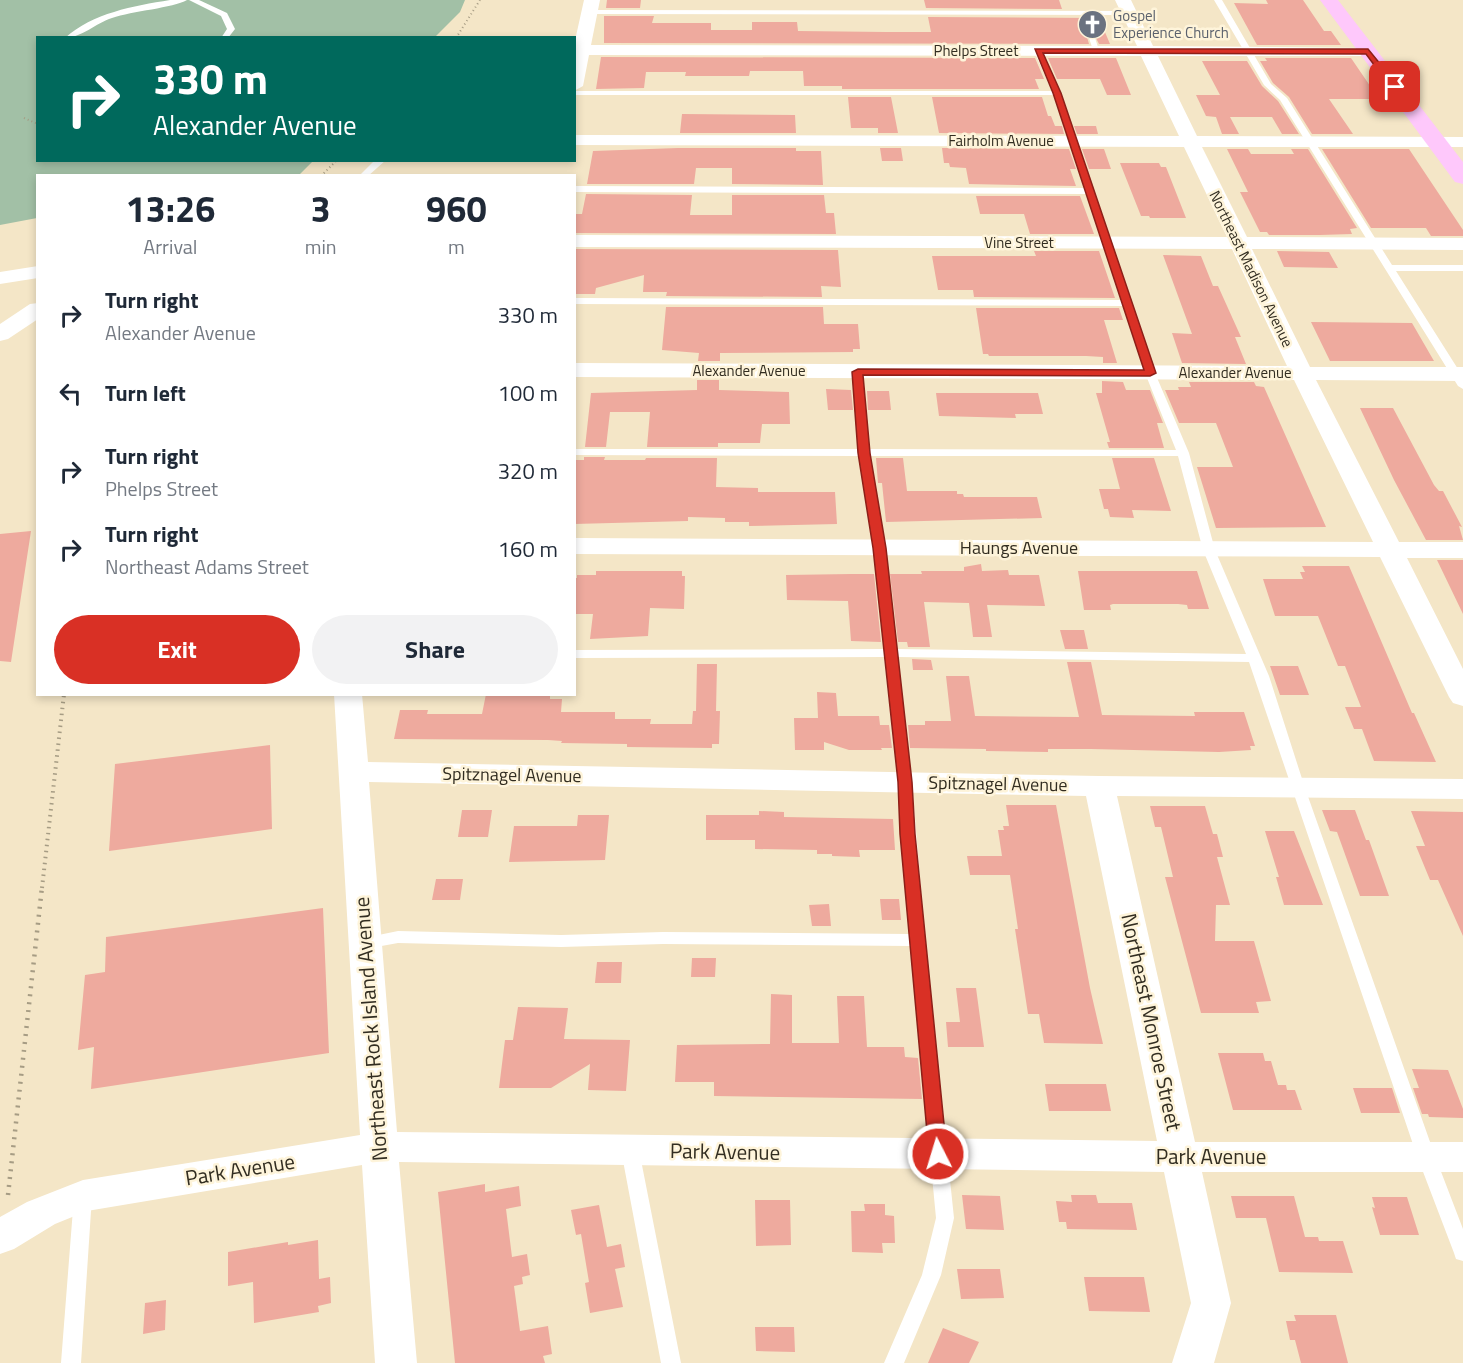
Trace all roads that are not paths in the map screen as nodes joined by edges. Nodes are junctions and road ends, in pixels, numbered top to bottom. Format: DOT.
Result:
graph roads {
  1 [pos="183,0"];
  2 [pos="193,0"];
  3 [pos="1218,0"];
  4 [pos="1329,0"];
  5 [pos="590,6"];
  6 [pos="1126,6"];
  7 [pos="71,36"];
  8 [pos="226,36"];
  9 [pos="583,50"];
  10 [pos="1038,51"];
  11 [pos="1147,51"];
  12 [pos="1248,51"];
  13 [pos="1368,51"];
  14 [pos="576,78"];
  15 [pos="576,93"];
  16 [pos="1057,93"];
  17 [pos="576,140"];
  18 [pos="1073,141"];
  19 [pos="1190,141"];
  20 [pos="1310,141"];
  21 [pos="1436,142"];
  22 [pos="1463,142"];
  23 [pos="380,162"];
  24 [pos="365,174"];
  25 [pos="1463,177"];
  26 [pos="576,189"];
  27 [pos="1090,191"];
  28 [pos="576,241"];
  29 [pos="1108,244"];
  30 [pos="1239,244"];
  31 [pos="1376,244"];
  32 [pos="1463,244"];
  33 [pos="1391,268"];
  34 [pos="1463,268"];
  35 [pos="36,272"];
  36 [pos="0,278"];
  37 [pos="576,301"];
  38 [pos="1128,303"];
  39 [pos="36,310"];
  40 [pos="0,334"];
  41 [pos="576,370"];
  42 [pos="858,372"];
  43 [pos="1150,373"];
  44 [pos="1302,374"];
  45 [pos="1461,378"];
  46 [pos="576,452"];
  47 [pos="864,453"];
  48 [pos="1184,453"];
  49 [pos="576,546"];
  50 [pos="879,548"];
  51 [pos="1209,550"];
  52 [pos="1391,550"];
  53 [pos="1463,550"];
  54 [pos="576,654"];
  55 [pos="891,654"];
  56 [pos="1255,658"];
  57 [pos="348,696"];
  58 [pos="1463,697"];
  59 [pos="353,772"];
  60 [pos="905,782"];
  61 [pos="1098,786"];
  62 [pos="1298,788"];
  63 [pos="1463,789"];
  64 [pos="917,940"];
  65 [pos="365,943"];
  66 [pos="379,1147"];
  67 [pos="630,1150"];
  68 [pos="938,1154"];
  69 [pos="1426,1156"];
  70 [pos="1180,1157"];
  71 [pos="1463,1157"];
  72 [pos="83,1196"];
  73 [pos="0,1237"];
  74 [pos="1463,1253"];
  75 [pos="71,1363"];
  76 [pos="396,1363"];
  77 [pos="671,1363"];
  78 [pos="894,1363"];
  79 [pos="1193,1363"];
  1 -- 7 [label="lane"];
  2 -- 8 [label="lane"];
  3 -- 12 [label="lane"];
  4 -- 13 [label="main road"];
  5 -- 6 [label="lane"];
  5 -- 9 [label="street"];
  6 -- 11 [label="street, Northeast Madison Avenue"];
  9 -- 10 [label="street, Phelps Street"];
  9 -- 14 [label="street"];
  10 -- 11 [label="street, Phelps Street"];
  10 -- 16 [label="lane"];
  11 -- 12 [label="street, Phelps Street"];
  11 -- 19 [label="street, Northeast Madison Avenue"];
  12 -- 13 [label="street, Phelps Street"];
  12 -- 20 [label="lane"];
  13 -- 21 [label="main road"];
  15 -- 16 [label="lane"];
  16 -- 18 [label="lane"];
  17 -- 18 [label="street, Fairholm Avenue"];
  18 -- 19 [label="street, Fairholm Avenue"];
  18 -- 27 [label="lane"];
  19 -- 20 [label="street, Fairholm Avenue"];
  19 -- 30 [label="street, Northeast Madison Avenue"];
  20 -- 21 [label="street, Fairholm Avenue"];
  20 -- 31 [label="lane"];
  21 -- 22 [label="street, Fairholm Avenue"];
  21 -- 25 [label="main road"];
  23 -- 24 [label="lane"];
  26 -- 27 [label="lane"];
  27 -- 29 [label="lane"];
  28 -- 29 [label="street, Vine Street"];
  29 -- 30 [label="street, Vine Street"];
  29 -- 38 [label="lane"];
  30 -- 31 [label="street, Vine Street"];
  30 -- 44 [label="street, Northeast Madison Avenue"];
  31 -- 32 [label="street, Vine Street"];
  31 -- 33 [label="lane"];
  33 -- 34 [label="lane"];
  33 -- 45 [label="lane"];
  35 -- 36 [label="street"];
  37 -- 38 [label="lane"];
  38 -- 43 [label="lane"];
  39 -- 40 [label="street"];
  41 -- 42 [label="street, Alexander Avenue"];
  42 -- 43 [label="street, Alexander Avenue"];
  42 -- 47 [label="lane"];
  43 -- 44 [label="street, Alexander Avenue"];
  43 -- 48 [label="lane"];
  44 -- 45 [label="street, Alexander Avenue"];
  44 -- 52 [label="street, Northeast Madison Avenue"];
  46 -- 47 [label="lane"];
  47 -- 48 [label="lane"];
  47 -- 50 [label="lane"];
  48 -- 51 [label="lane"];
  49 -- 50 [label="street, Haungs Avenue"];
  50 -- 51 [label="street, Haungs Avenue"];
  50 -- 55 [label="lane"];
  51 -- 52 [label="street, Haungs Avenue"];
  51 -- 56 [label="lane"];
  52 -- 53 [label="street, Haungs Avenue"];
  52 -- 58 [label="street, Northeast Madison Avenue"];
  54 -- 55 [label="lane"];
  55 -- 56 [label="lane"];
  55 -- 60 [label="lane"];
  56 -- 62 [label="lane"];
  57 -- 59 [label="street, Northeast Rock Island Avenue"];
  59 -- 60 [label="street, Spitznagel Avenue"];
  59 -- 65 [label="street, Northeast Rock Island Avenue"];
  60 -- 61 [label="street, Spitznagel Avenue"];
  60 -- 64 [label="lane"];
  61 -- 62 [label="street, Spitznagel Avenue"];
  61 -- 70 [label="street, Northeast Monroe Street"];
  62 -- 63 [label="street, Spitznagel Avenue"];
  62 -- 69 [label="lane"];
  64 -- 65 [label="lane"];
  64 -- 68 [label="lane"];
  65 -- 66 [label="street, Northeast Rock Island Avenue"];
  66 -- 67 [label="street, Park Avenue"];
  66 -- 72 [label="street, Park Avenue"];
  66 -- 76 [label="street, Northeast Rock Island Avenue"];
  67 -- 68 [label="street, Park Avenue"];
  67 -- 77 [label="lane"];
  68 -- 70 [label="street, Park Avenue"];
  68 -- 78 [label="lane"];
  69 -- 70 [label="street, Park Avenue"];
  69 -- 71 [label="street, Park Avenue"];
  69 -- 74 [label="lane"];
  70 -- 79 [label="street, Northeast Monroe Street"];
  72 -- 73 [label="street, Park Avenue"];
  72 -- 75 [label="lane"];
}
